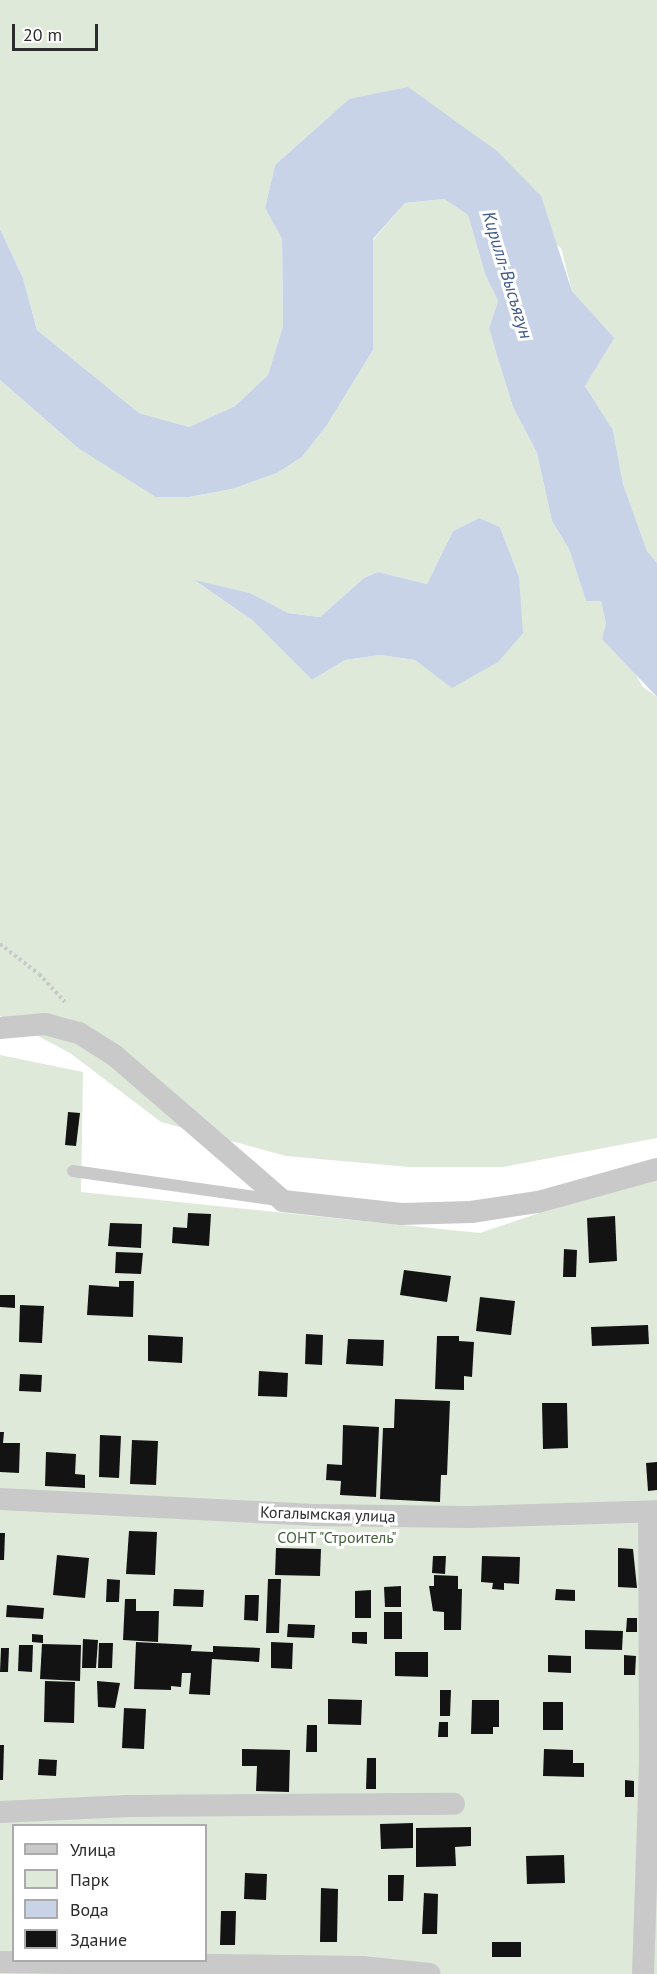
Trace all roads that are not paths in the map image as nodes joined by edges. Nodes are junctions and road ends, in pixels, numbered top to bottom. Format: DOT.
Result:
graph roads {
  1 [pos="0,1028"];
  2 [pos="657,1169"];
  3 [pos="73,1171"];
  4 [pos="283,1201"];
  5 [pos="0,1499"];
  6 [pos="653,1511"];
  7 [pos="653,1762"];
  8 [pos="454,1804"];
  9 [pos="0,1812"];
  10 [pos="0,1962"];
  11 [pos="430,1974"];
  12 [pos="643,1974"];
  1 -- 4 [label="street"];
  2 -- 4 [label="street"];
  3 -- 4 [label="lane"];
  5 -- 6 [label="street, Когалымская улица"];
  6 -- 7 [label="street"];
  7 -- 12 [label="street"];
  8 -- 9 [label="street"];
  10 -- 11 [label="street"];
}
